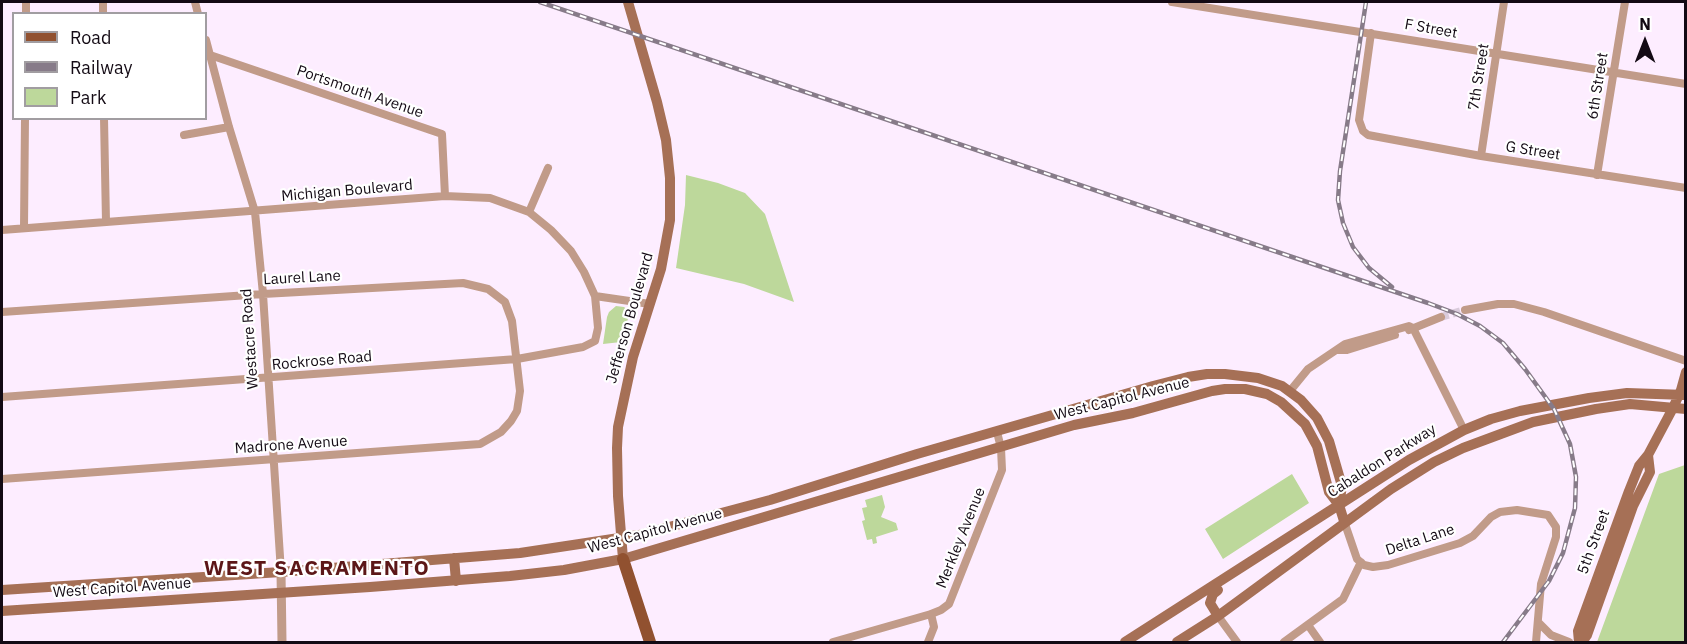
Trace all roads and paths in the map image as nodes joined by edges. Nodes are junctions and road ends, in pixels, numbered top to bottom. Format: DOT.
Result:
graph roads {
  1 [pos="628,2"];
  2 [pos="1172,2"];
  3 [pos="1504,2"];
  4 [pos="1625,2"];
  5 [pos="1371,33"];
  6 [pos="207,48"];
  7 [pos="1496,54"];
  8 [pos="1613,73"];
  9 [pos="1686,84"];
  10 [pos="25,120"];
  11 [pos="105,120"];
  12 [pos="229,128"];
  13 [pos="184,135"];
  14 [pos="1481,156"];
  15 [pos="548,168"];
  16 [pos="1597,175"];
  17 [pos="1686,188"];
  18 [pos="445,196"];
  19 [pos="255,212"];
  20 [pos="529,212"];
  21 [pos="106,222"];
  22 [pos="24,228"];
  23 [pos="2,230"];
  24 [pos="263,294"];
  25 [pos="595,296"];
  26 [pos="650,304"];
  27 [pos="1465,310"];
  28 [pos="2,312"];
  29 [pos="1441,317"];
  30 [pos="1411,327"];
  31 [pos="517,359"];
  32 [pos="1686,361"];
  33 [pos="1686,372"];
  34 [pos="268,379"];
  35 [pos="1290,391"];
  36 [pos="1682,394"];
  37 [pos="2,397"];
  38 [pos="1281,402"];
  39 [pos="1673,408"];
  40 [pos="1686,409"];
  41 [pos="1464,430"];
  42 [pos="997,432"];
  43 [pos="1001,448"];
  44 [pos="274,459"];
  45 [pos="855,473"];
  46 [pos="2,479"];
  47 [pos="840,494"];
  48 [pos="783,496"];
  49 [pos="1339,505"];
  50 [pos="757,519"];
  51 [pos="1344,521"];
  52 [pos="621,538"];
  53 [pos="454,558"];
  54 [pos="623,559"];
  55 [pos="1361,562"];
  56 [pos="1250,563"];
  57 [pos="281,572"];
  58 [pos="456,581"];
  59 [pos="2,590"];
  60 [pos="282,593"];
  61 [pos="2,611"];
  62 [pos="931,614"];
  63 [pos="1218,616"];
  64 [pos="1539,623"];
  65 [pos="1308,625"];
  66 [pos="282,642"];
  67 [pos="650,642"];
  68 [pos="833,642"];
  69 [pos="928,642"];
  70 [pos="1125,642"];
  71 [pos="1177,642"];
  72 [pos="1237,642"];
  73 [pos="1284,642"];
  74 [pos="1320,642"];
  75 [pos="1536,642"];
  76 [pos="1569,642"];
  77 [pos="1580,642"];
  1 -- 26 [label="main road, Jefferson Boulevard"];
  2 -- 5 [label="street, F Street"];
  3 -- 7 [label="street, 7th Street"];
  4 -- 8 [label="street, 6th Street"];
  5 -- 7 [label="street, F Street"];
  5 -- 14 [label="street, G Street"];
  6 -- 12 [label="street, Westacre Road"];
  6 -- 18 [label="street, Portsmouth Avenue"];
  7 -- 8 [label="street, F Street"];
  7 -- 14 [label="street, 7th Street"];
  8 -- 9 [label="street, F Street"];
  8 -- 16 [label="street, 6th Street"];
  10 -- 22 [label="street"];
  11 -- 21 [label="street"];
  12 -- 13 [label="street"];
  12 -- 19 [label="street, Westacre Road"];
  14 -- 16 [label="street, G Street"];
  15 -- 20 [label="street"];
  16 -- 17 [label="street, G Street"];
  18 -- 19 [label="street, Michigan Boulevard"];
  18 -- 20 [label="street, Michigan Boulevard"];
  19 -- 21 [label="street, Michigan Boulevard"];
  19 -- 24 [label="street, Westacre Road"];
  20 -- 25 [label="street, Michigan Boulevard"];
  21 -- 22 [label="street, Michigan Boulevard"];
  22 -- 23 [label="street, Michigan Boulevard"];
  24 -- 28 [label="street, Laurel Lane"];
  24 -- 31 [label="street, Laurel Lane"];
  24 -- 34 [label="street, Westacre Road"];
  25 -- 26 [label="street"];
  25 -- 31 [label="street, Rockrose Road"];
  26 -- 52 [label="main road, Jefferson Boulevard"];
  27 -- 32 [label="street"];
  29 -- 30 [label="street"];
  30 -- 35 [label="street"];
  30 -- 41 [label="street"];
  31 -- 34 [label="street, Rockrose Road"];
  31 -- 44 [label="street, Madrone Avenue"];
  33 -- 36 [label="main road, 5th Street"];
  34 -- 37 [label="street, Rockrose Road"];
  34 -- 44 [label="street, Westacre Road"];
  35 -- 38 [label="street"];
  35 -- 42 [label="main road, West Capitol Avenue"];
  35 -- 49 [label="main road, West Capitol Avenue"];
  36 -- 39 [label="main road, 5th Street"];
  36 -- 41 [label="main road, Cabaldon Parkway"];
  38 -- 43 [label="main road, West Capitol Avenue"];
  38 -- 49 [label="main road"];
  39 -- 40 [label="main road, Cabaldon Parkway"];
  39 -- 51 [label="main road, Cabaldon Parkway"];
  39 -- 77 [label="main road, 5th Street"];
  41 -- 49 [label="main road, Cabaldon Parkway"];
  42 -- 43 [label="street, Merkley Avenue"];
  42 -- 45 [label="main road, West Capitol Avenue"];
  43 -- 47 [label="main road, West Capitol Avenue"];
  43 -- 62 [label="street, Merkley Avenue"];
  44 -- 46 [label="street, Madrone Avenue"];
  44 -- 57 [label="street, Westacre Road"];
  45 -- 47 [label="main road"];
  45 -- 48 [label="main road, West Capitol Avenue"];
  47 -- 50 [label="main road, West Capitol Avenue"];
  48 -- 50 [label="main road"];
  48 -- 52 [label="main road, West Capitol Avenue"];
  49 -- 51 [label="main road"];
  49 -- 56 [label="main road, Cabaldon Parkway"];
  50 -- 54 [label="main road, West Capitol Avenue"];
  51 -- 55 [label="street"];
  51 -- 63 [label="main road, Cabaldon Parkway"];
  52 -- 53 [label="main road, West Capitol Avenue"];
  52 -- 54 [label="main road, Jefferson Boulevard"];
  53 -- 57 [label="main road, West Capitol Avenue"];
  53 -- 58 [label="main road"];
  54 -- 58 [label="main road, West Capitol Avenue"];
  54 -- 67 [label="main road, Jefferson Boulevard"];
  55 -- 64 [label="street, Delta Lane"];
  55 -- 65 [label="street"];
  56 -- 63 [label="main road"];
  56 -- 70 [label="main road, Cabaldon Parkway"];
  57 -- 59 [label="main road, West Capitol Avenue"];
  57 -- 60 [label="street, Westacre Road"];
  58 -- 60 [label="main road, West Capitol Avenue"];
  60 -- 61 [label="main road, West Capitol Avenue"];
  60 -- 66 [label="street, Westacre Road"];
  62 -- 68 [label="street, Merkley Avenue"];
  62 -- 69 [label="street"];
  63 -- 71 [label="main road, Cabaldon Parkway"];
  63 -- 72 [label="street"];
  64 -- 75 [label="street"];
  64 -- 76 [label="street"];
  65 -- 73 [label="street"];
  65 -- 74 [label="street"];
}
